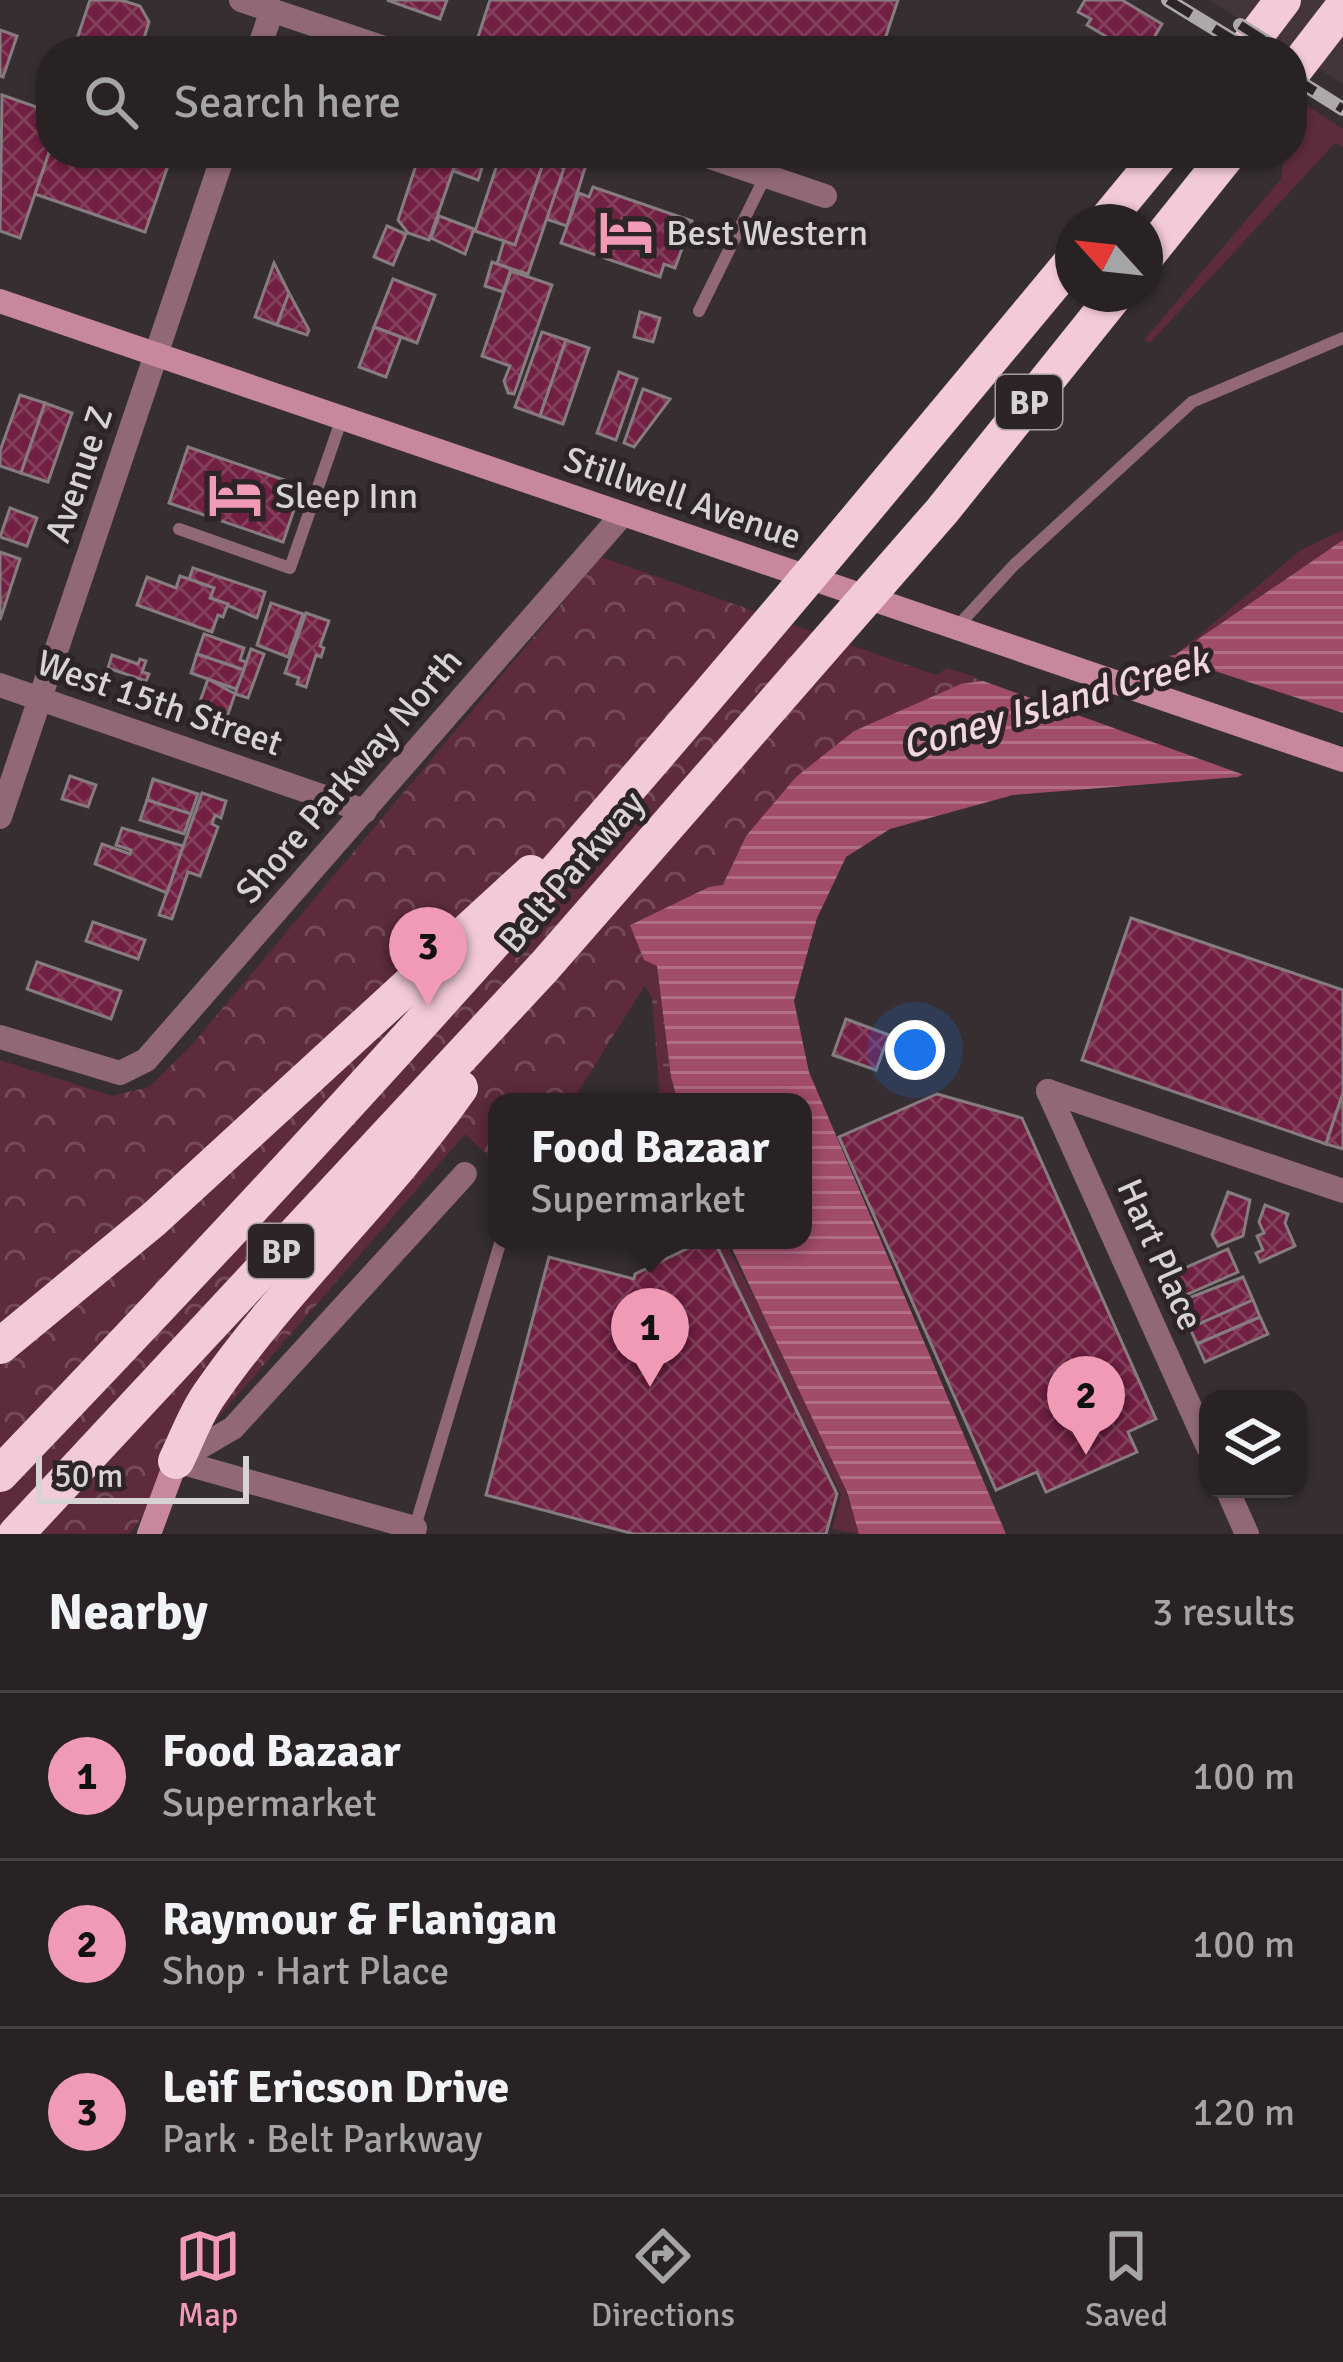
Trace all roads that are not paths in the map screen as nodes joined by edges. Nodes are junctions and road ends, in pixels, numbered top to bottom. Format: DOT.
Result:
graph roads {
  1 [pos="241,0"];
  2 [pos="1283,0"];
  3 [pos="1343,7"];
  4 [pos="272,10"];
  5 [pos="263,36"];
  6 [pos="349,36"];
  7 [pos="1255,36"];
  8 [pos="1307,54"];
  9 [pos="219,168"];
  10 [pos="742,168"];
  11 [pos="1150,168"];
  12 [pos="1217,168"];
  13 [pos="765,176"];
  14 [pos="825,196"];
  15 [pos="1120,204"];
  16 [pos="1163,236"];
  17 [pos="1055,281"];
  18 [pos="0,302"];
  19 [pos="699,311"];
  20 [pos="1102,312"];
  21 [pos="1343,338"];
  22 [pos="156,355"];
  23 [pos="342,418"];
  24 [pos="623,514"];
  25 [pos="179,530"];
  26 [pos="954,630"];
  27 [pos="0,685"];
  28 [pos="40,699"];
  29 [pos="1343,760"];
  30 [pos="364,812"];
  31 [pos="0,817"];
  32 [pos="483,933"];
  33 [pos="544,967"];
  34 [pos="0,1037"];
  35 [pos="465,1174"];
  36 [pos="1343,1191"];
  37 [pos="498,1249"];
  38 [pos="0,1346"];
  39 [pos="1199,1427"];
  40 [pos="176,1461"];
  41 [pos="0,1474"];
  42 [pos="1231,1498"];
  43 [pos="414,1531"];
  44 [pos="16,1534"];
  45 [pos="149,1534"];
  46 [pos="1247,1534"];
  1 -- 4 [label="street"];
  2 -- 7 [label="highway"];
  3 -- 8 [label="highway"];
  4 -- 5 [label="street"];
  4 -- 6 [label="street"];
  9 -- 22 [label="street, Avenue Z"];
  10 -- 13 [label="street"];
  11 -- 15 [label="highway"];
  12 -- 16 [label="highway"];
  13 -- 14 [label="street"];
  13 -- 19 [label="lane"];
  17 -- 32 [label="highway, Belt Parkway / BP"];
  18 -- 22 [label="main road, Stillwell Avenue"];
  20 -- 33 [label="highway, Belt Parkway / BP"];
  21 -- 26 [label="lane"];
  22 -- 23 [label="main road, Stillwell Avenue"];
  22 -- 28 [label="street, Avenue Z"];
  23 -- 24 [label="main road, Stillwell Avenue"];
  23 -- 25 [label="lane"];
  24 -- 26 [label="main road, Stillwell Avenue"];
  24 -- 30 [label="street, Shore Parkway North"];
  26 -- 29 [label="main road, Stillwell Avenue"];
  27 -- 28 [label="street, West 15th Street"];
  28 -- 30 [label="street, West 15th Street"];
  28 -- 31 [label="street, Avenue Z"];
  30 -- 34 [label="street, Shore Parkway North"];
  32 -- 38 [label="highway"];
  32 -- 41 [label="highway, Belt Parkway / BP"];
  33 -- 40 [label="highway"];
  33 -- 44 [label="highway, Belt Parkway / BP"];
  35 -- 40 [label="street"];
  36 -- 39 [label="street, Hart Place"];
  37 -- 43 [label="lane"];
  40 -- 43 [label="street"];
  40 -- 45 [label="main road"];
  42 -- 46 [label="street"];
}
